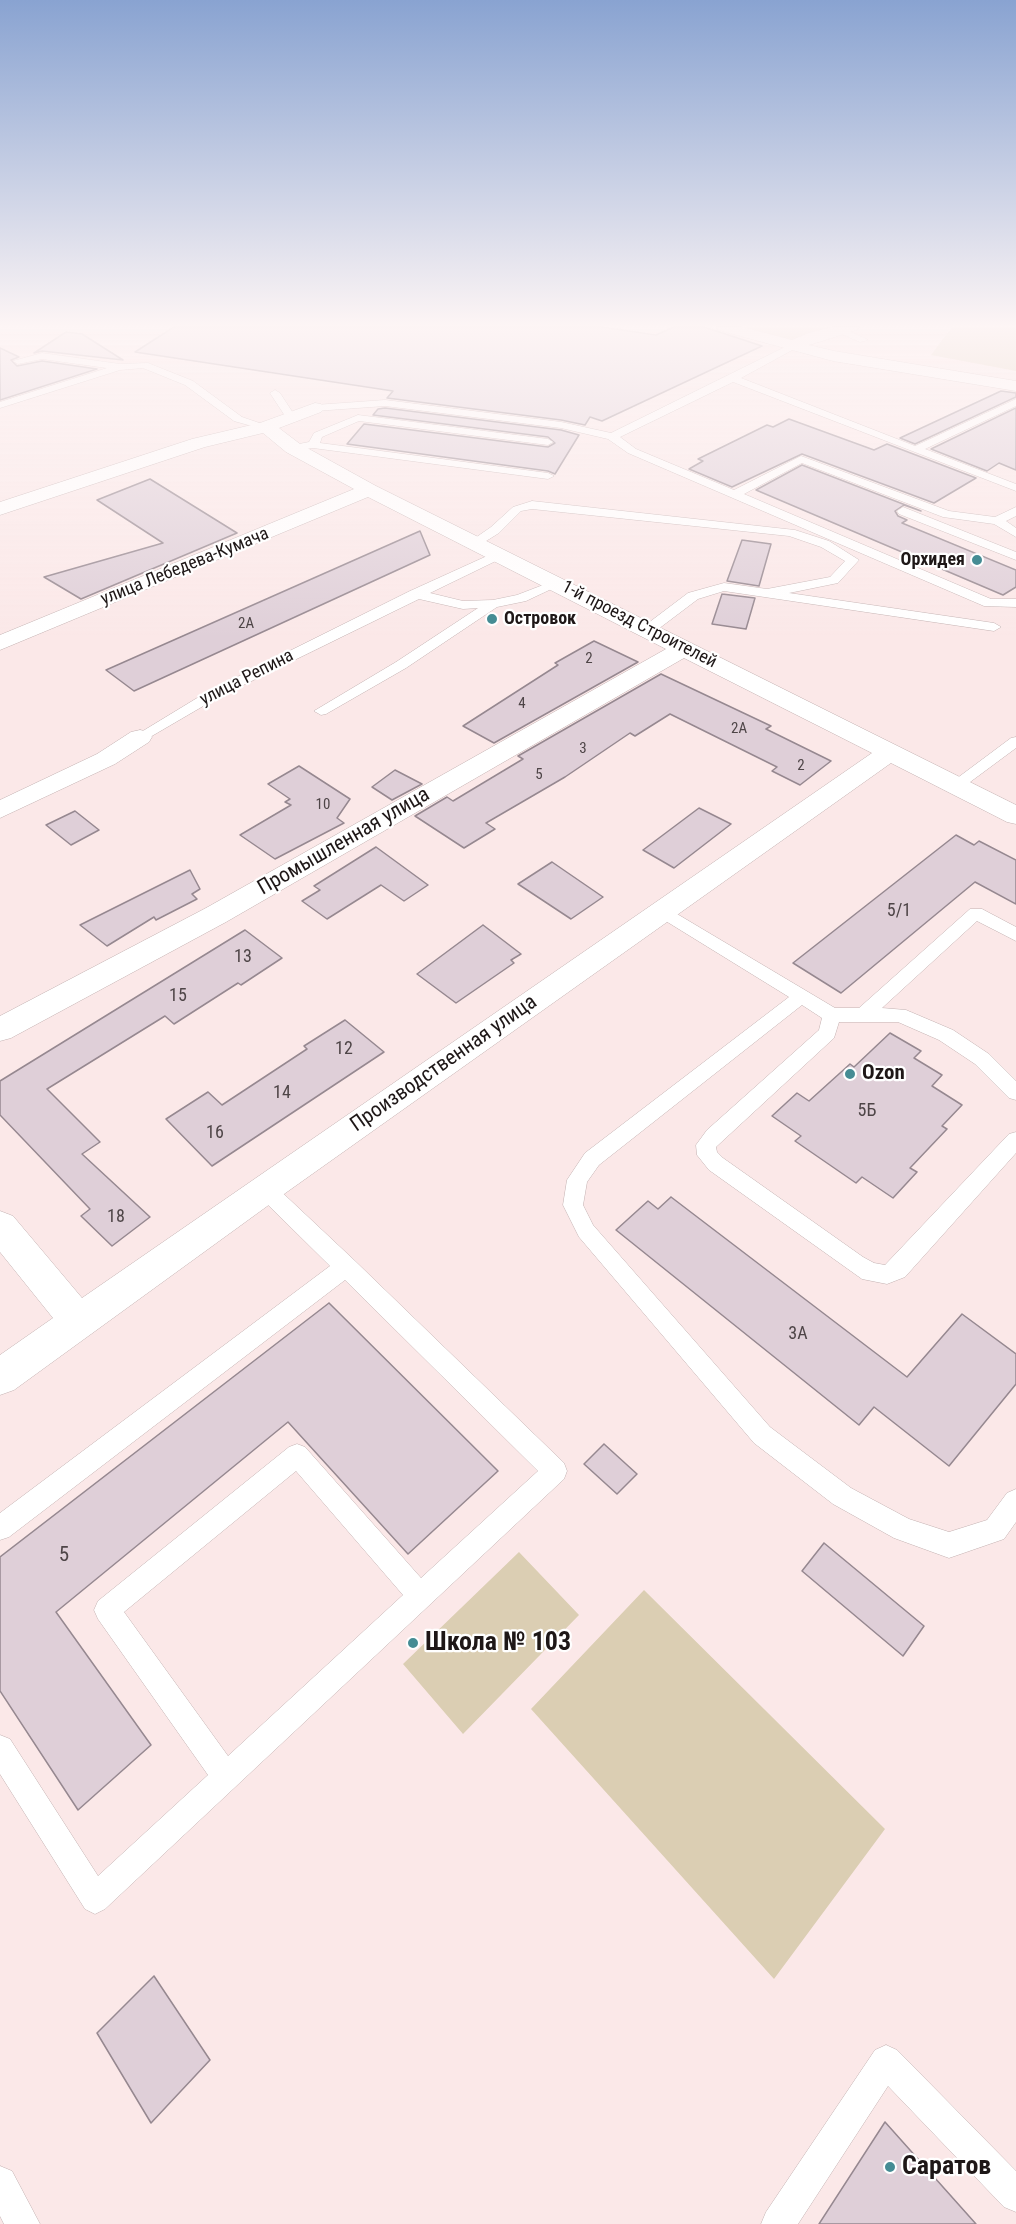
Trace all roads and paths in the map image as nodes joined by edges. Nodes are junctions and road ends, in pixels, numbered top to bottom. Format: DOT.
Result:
graph roads {
  1 [pos="250,431"];
  2 [pos="273,431"];
  3 [pos="328,431"];
  4 [pos="460,431"];
  5 [pos="586,431"];
  6 [pos="625,431"];
  7 [pos="868,431"];
  8 [pos="957,431"];
  9 [pos="612,437"];
  10 [pos="549,442"];
  11 [pos="303,447"];
  12 [pos="917,450"];
  13 [pos="789,466"];
  14 [pos="548,476"];
  15 [pos="1016,488"];
  16 [pos="369,490"];
  17 [pos="734,495"];
  18 [pos="0,509"];
  19 [pos="1016,511"];
  20 [pos="997,521"];
  21 [pos="1016,532"];
  22 [pos="474,543"];
  23 [pos="498,555"];
  24 [pos="1016,556"];
  25 [pos="556,584"];
  26 [pos="768,593"];
  27 [pos="415,594"];
  28 [pos="1016,603"];
  29 [pos="493,604"];
  30 [pos="994,627"];
  31 [pos="648,630"];
  32 [pos="0,643"];
  33 [pos="684,648"];
  34 [pos="321,711"];
  35 [pos="140,737"];
  36 [pos="1016,741"];
  37 [pos="890,752"];
  38 [pos="957,785"];
  39 [pos="0,810"];
  40 [pos="1016,816"];
  41 [pos="662,911"];
  42 [pos="1016,935"];
  43 [pos="801,997"];
  44 [pos="863,1015"];
  45 [pos="832,1016"];
  46 [pos="0,1030"];
  47 [pos="1016,1093"];
  48 [pos="1016,1140"];
  49 [pos="265,1189"];
  50 [pos="0,1226"];
  51 [pos="346,1267"];
  52 [pos="78,1321"];
  53 [pos="0,1377"];
  54 [pos="1016,1501"];
  55 [pos="0,1528"];
  56 [pos="420,1596"];
  57 [pos="0,1749"];
  58 [pos="226,1777"];
  59 [pos="1016,2195"];
  60 [pos="778,2224"];
  1 -- 18 [label="street"];
  2 -- 11 [label="street, 1-й проезд Строителей"];
  3 -- 11 [label="lane"];
  4 -- 10 [label="lane"];
  5 -- 9 [label="lane"];
  6 -- 9 [label="lane"];
  7 -- 12 [label="lane"];
  8 -- 12 [label="lane"];
  9 -- 17 [label="lane"];
  11 -- 14 [label="lane"];
  11 -- 16 [label="street, 1-й проезд Строителей"];
  12 -- 15 [label="lane"];
  13 -- 17 [label="lane"];
  13 -- 20 [label="lane"];
  13 -- 24 [label="lane"];
  16 -- 22 [label="street, 1-й проезд Строителей"];
  16 -- 32 [label="street, улица Лебедева-Кумача"];
  17 -- 28 [label="lane"];
  19 -- 20 [label="lane"];
  20 -- 21 [label="lane"];
  22 -- 23 [label="street, 1-й проезд Строителей"];
  22 -- 26 [label="lane"];
  23 -- 25 [label="street, 1-й проезд Строителей"];
  23 -- 27 [label="lane, улица Репина"];
  25 -- 29 [label="lane"];
  25 -- 31 [label="street, 1-й проезд Строителей"];
  26 -- 30 [label="lane"];
  26 -- 31 [label="lane"];
  27 -- 29 [label="lane"];
  27 -- 35 [label="lane, улица Репина"];
  29 -- 34 [label="lane"];
  31 -- 33 [label="street, 1-й проезд Строителей"];
  33 -- 37 [label="street, 1-й проезд Строителей"];
  33 -- 46 [label="street, Промышленная улица"];
  35 -- 39 [label="street, улица Репина"];
  36 -- 38 [label="lane"];
  37 -- 38 [label="street, 1-й проезд Строителей"];
  37 -- 41 [label="street, Производственная улица"];
  38 -- 40 [label="street, 1-й проезд Строителей"];
  41 -- 43 [label="lane"];
  41 -- 49 [label="street, Производственная улица"];
  42 -- 44 [label="lane"];
  43 -- 45 [label="lane"];
  43 -- 54 [label="lane"];
  44 -- 45 [label="lane"];
  44 -- 47 [label="lane"];
  45 -- 48 [label="lane"];
  49 -- 51 [label="lane"];
  49 -- 52 [label="street, Производственная улица"];
  50 -- 52 [label="street"];
  51 -- 55 [label="lane"];
  51 -- 56 [label="lane"];
  52 -- 53 [label="street, Производственная улица"];
  56 -- 58 [label="lane"];
  56 -- 58 [label="lane"];
  57 -- 58 [label="lane"];
  59 -- 60 [label="lane"];
}
